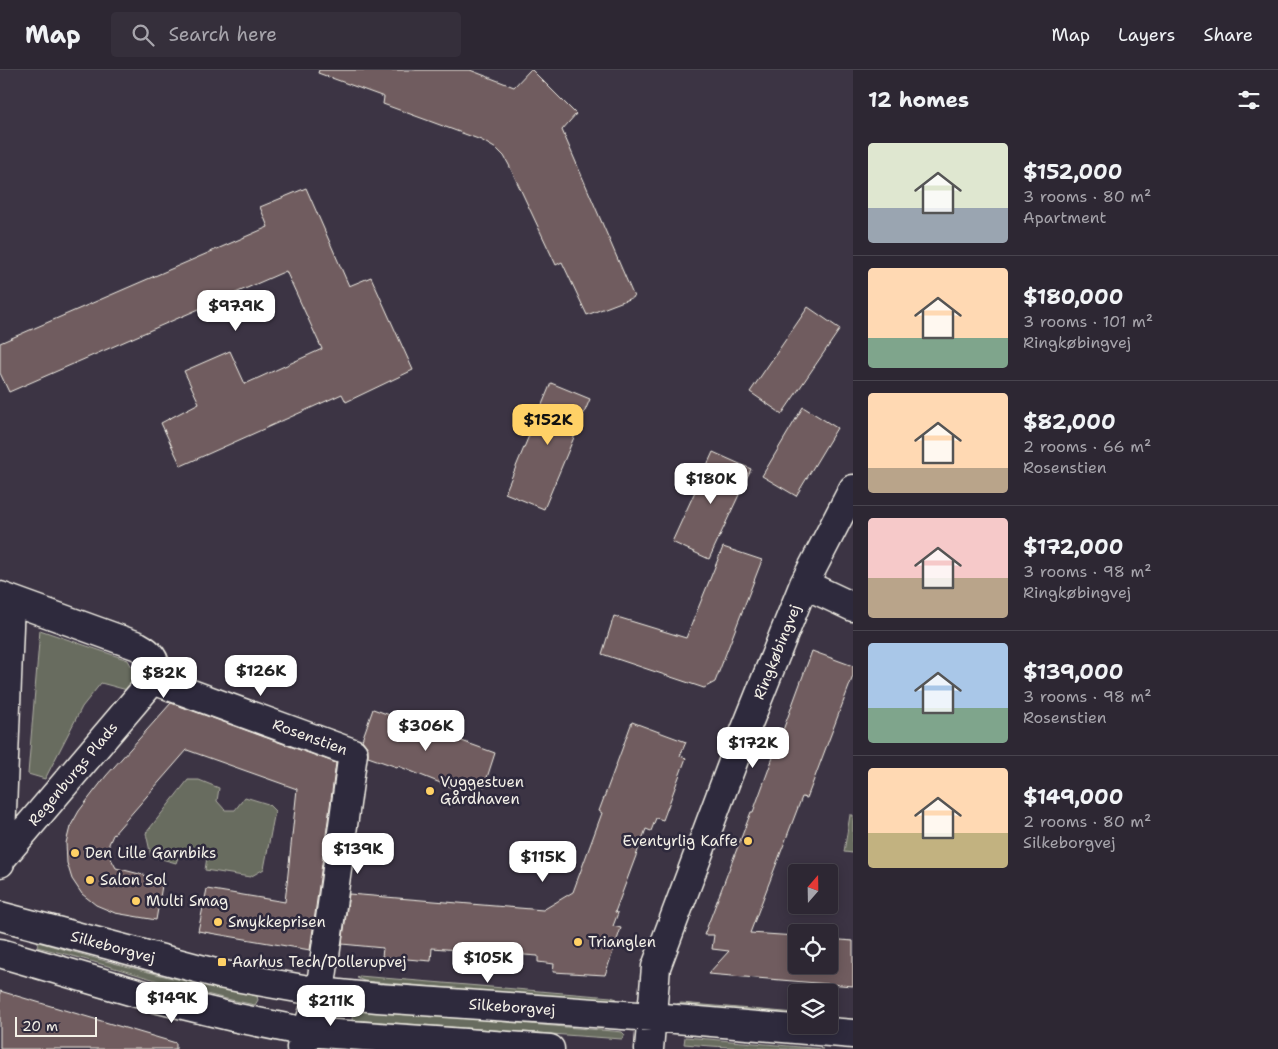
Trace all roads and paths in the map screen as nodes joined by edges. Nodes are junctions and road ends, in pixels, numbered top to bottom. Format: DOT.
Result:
graph roads {
  1 [pos="853,489"];
  2 [pos="804,584"];
  3 [pos="5,598"];
  4 [pos="853,607"];
  5 [pos="153,680"];
  6 [pos="0,861"];
  7 [pos="0,916"];
  8 [pos="0,953"];
  9 [pos="320,992"];
  10 [pos="652,1018"];
  11 [pos="853,1034"];
  12 [pos="304,1041"];
  13 [pos="550,1049"];
  14 [pos="650,1049"];
  1 -- 2 [label="street, Ringkøbingvej"];
  2 -- 4 [label="street"];
  2 -- 10 [label="street, Ringkøbingvej"];
  3 -- 5 [label="street, Regenburgs Plads"];
  3 -- 6 [label="street, Regenburgs Plads"];
  5 -- 6 [label="street, Regenburgs Plads"];
  5 -- 9 [label="street, Rosenstien"];
  7 -- 9 [label="street, Silkeborgvej"];
  8 -- 12 [label="street"];
  9 -- 10 [label="street, Silkeborgvej"];
  9 -- 12 [label="street, Rosenstien"];
  10 -- 11 [label="street, Silkeborgvej"];
  10 -- 14 [label="street, Ringkøbingvej"];
  12 -- 13 [label="street"];
}
